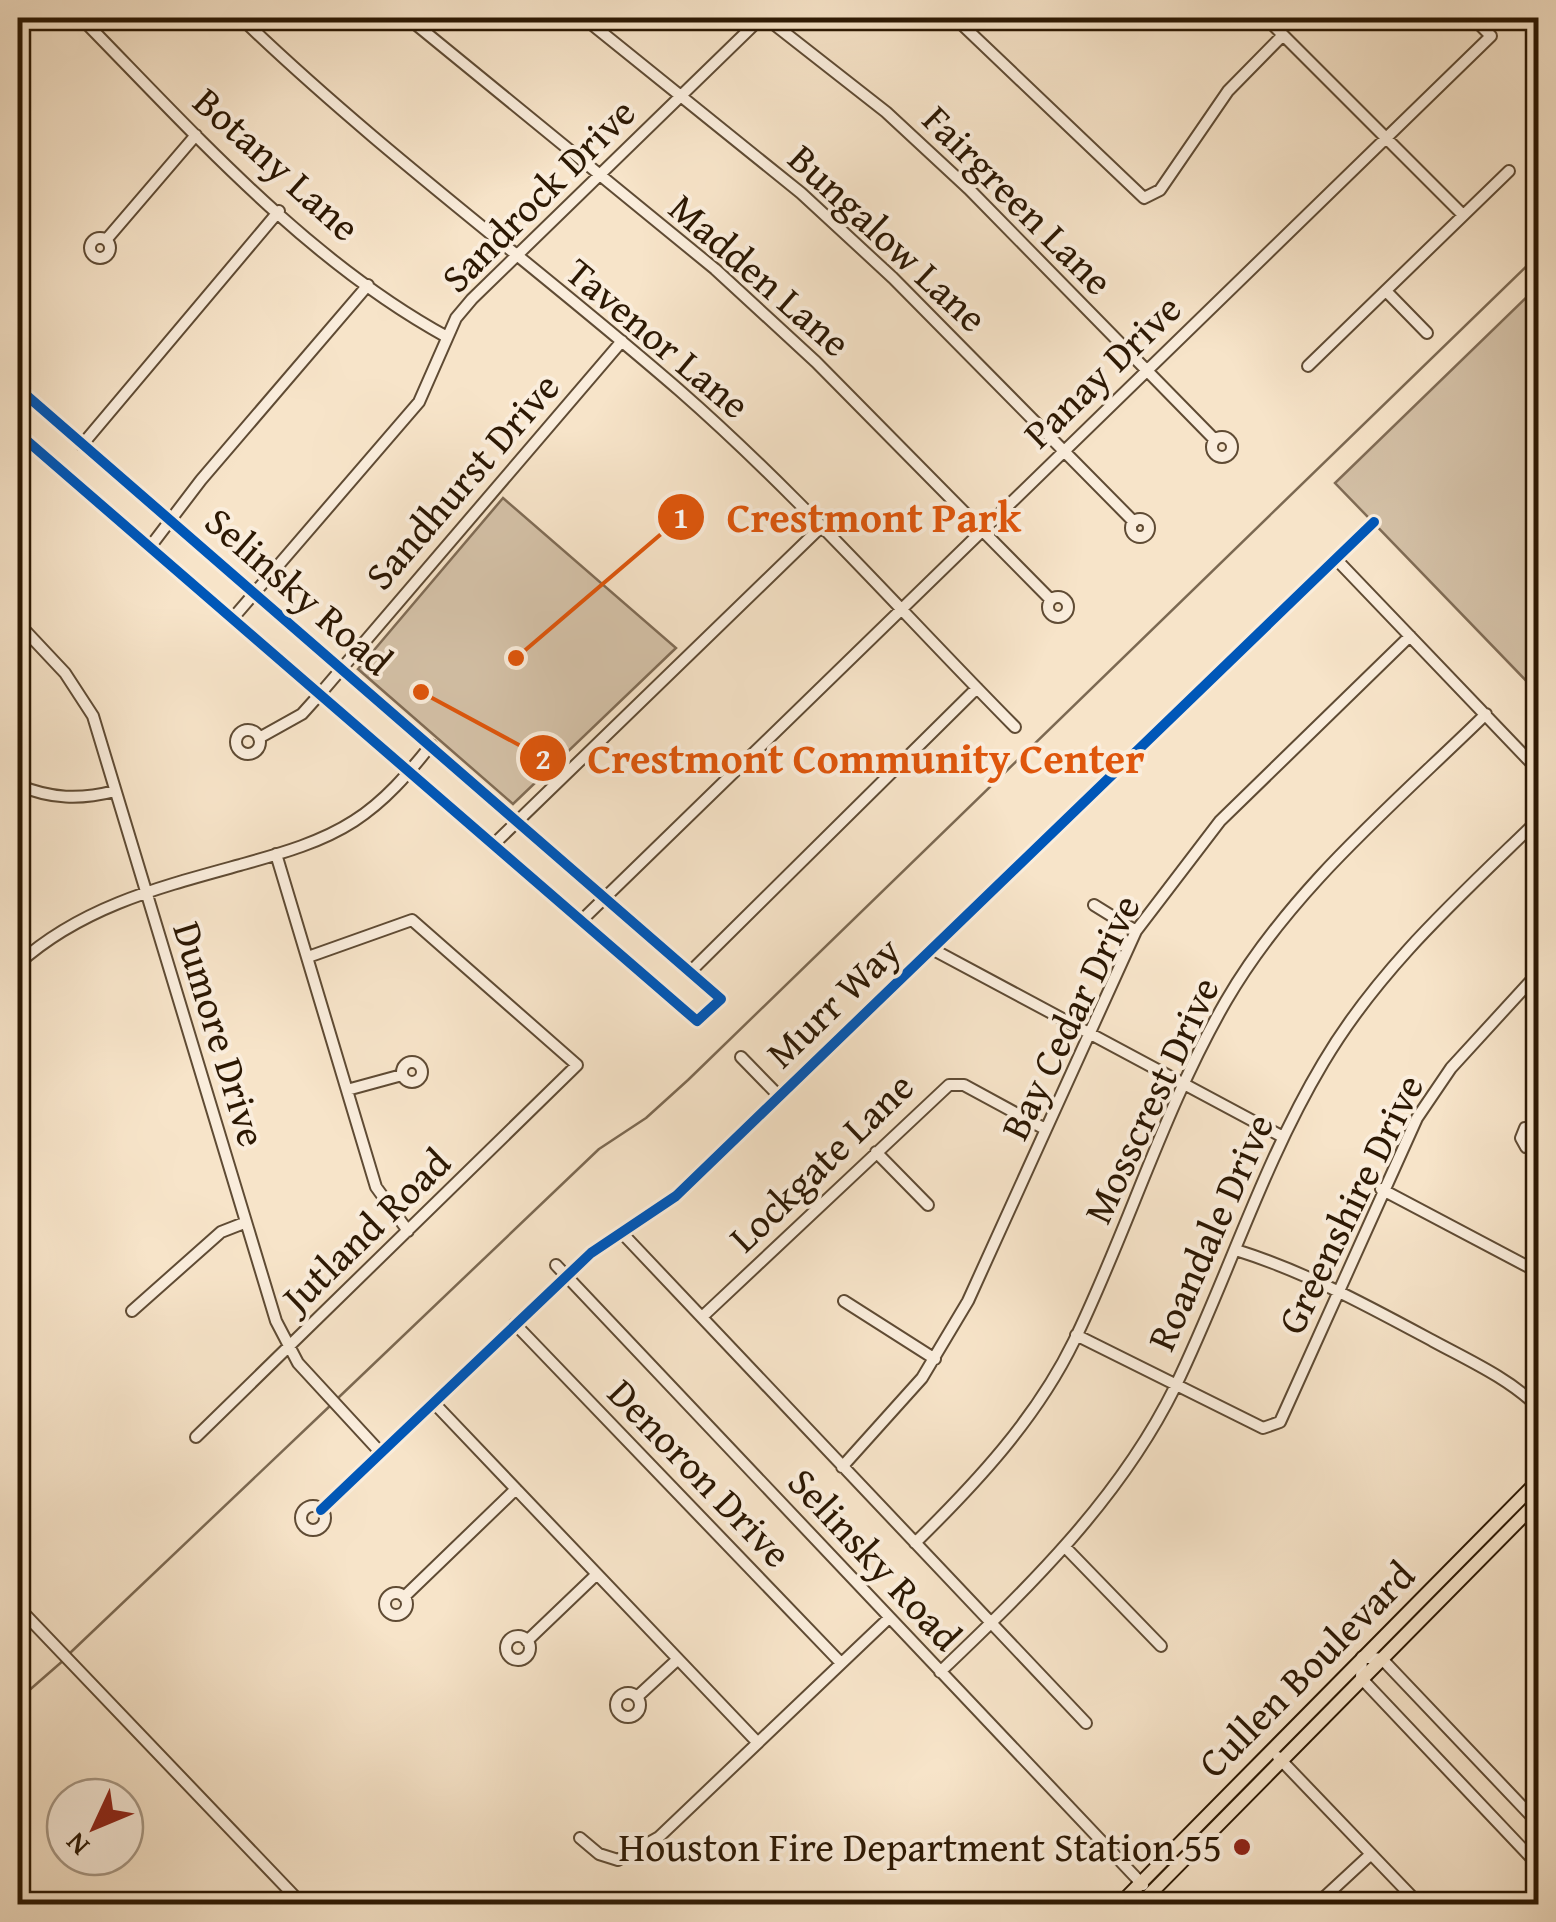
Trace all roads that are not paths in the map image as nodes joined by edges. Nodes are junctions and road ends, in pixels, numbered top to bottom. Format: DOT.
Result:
graph roads {
  1 [pos="32,18"];
  2 [pos="81,18"];
  3 [pos="241,18"];
  4 [pos="408,18"];
  5 [pos="584,18"];
  6 [pos="763,18"];
  7 [pos="955,18"];
  8 [pos="1266,18"];
  9 [pos="1473,18"];
  10 [pos="18,31"];
  11 [pos="1284,36"];
  12 [pos="681,96"];
  13 [pos="196,135"];
  14 [pos="1387,138"];
  15 [pos="1509,170"];
  16 [pos="598,175"];
  17 [pos="279,211"];
  18 [pos="1463,215"];
  19 [pos="106,240"];
  20 [pos="516,258"];
  21 [pos="368,286"];
  22 [pos="1386,291"];
  23 [pos="1427,334"];
  24 [pos="447,337"];
  25 [pos="622,342"];
  26 [pos="1308,366"];
  27 [pos="1147,370"];
  28 [pos="19,392"];
  29 [pos="18,433"];
  30 [pos="1215,440"];
  31 [pos="82,445"];
  32 [pos="1064,449"];
  33 [pos="172,519"];
  34 [pos="1134,522"];
  35 [pos="1374,522"];
  36 [pos="821,527"];
  37 [pos="981,529"];
  38 [pos="150,547"];
  39 [pos="1336,559"];
  40 [pos="254,592"];
  41 [pos="1051,600"];
  42 [pos="900,608"];
  43 [pos="233,618"];
  44 [pos="18,623"];
  45 [pos="1410,636"];
  46 [pos="342,668"];
  47 [pos="977,688"];
  48 [pos="320,694"];
  49 [pos="1486,714"];
  50 [pos="1015,727"];
  51 [pos="259,738"];
  52 [pos="430,745"];
  53 [pos="1538,770"];
  54 [pos="410,772"];
  55 [pos="18,785"];
  56 [pos="1077,788"];
  57 [pos="115,791"];
  58 [pos="1088,798"];
  59 [pos="517,820"];
  60 [pos="1538,820"];
  61 [pos="495,843"];
  62 [pos="276,854"];
  63 [pos="147,894"];
  64 [pos="606,895"];
  65 [pos="1094,905"];
  66 [pos="583,919"];
  67 [pos="1136,931"];
  68 [pos="932,949"];
  69 [pos="308,957"];
  70 [pos="19,960"];
  71 [pos="692,970"];
  72 [pos="1538,973"];
  73 [pos="1087,1031"];
  74 [pos="741,1058"];
  75 [pos="402,1075"];
  76 [pos="1187,1084"];
  77 [pos="347,1090"];
  78 [pos="779,1096"];
  79 [pos="1045,1129"];
  80 [pos="1538,1129"];
  81 [pos="1283,1137"];
  82 [pos="1538,1146"];
  83 [pos="876,1152"];
  84 [pos="1381,1189"];
  85 [pos="928,1205"];
  86 [pos="244,1222"];
  87 [pos="408,1231"];
  88 [pos="622,1233"];
  89 [pos="1236,1250"];
  90 [pos="556,1265"];
  91 [pos="1534,1270"];
  92 [pos="566,1276"];
  93 [pos="1337,1289"];
  94 [pos="844,1301"];
  95 [pos="132,1312"];
  96 [pos="702,1318"];
  97 [pos="515,1324"];
  98 [pos="1076,1335"];
  99 [pos="288,1347"];
  100 [pos="935,1359"];
  101 [pos="1176,1385"];
  102 [pos="434,1403"];
  103 [pos="1538,1407"];
  104 [pos="196,1437"];
  105 [pos="380,1453"];
  106 [pos="842,1466"];
  107 [pos="1538,1481"];
  108 [pos="516,1489"];
  109 [pos="1538,1501"];
  110 [pos="321,1510"];
  111 [pos="915,1543"];
  112 [pos="1485,1544"];
  113 [pos="1065,1547"];
  114 [pos="597,1574"];
  115 [pos="404,1597"];
  116 [pos="18,1607"];
  117 [pos="889,1618"];
  118 [pos="990,1623"];
  119 [pos="527,1641"];
  120 [pos="1160,1646"];
  121 [pos="1362,1657"];
  122 [pos="1382,1658"];
  123 [pos="678,1659"];
  124 [pos="841,1664"];
  125 [pos="940,1672"];
  126 [pos="1362,1678"];
  127 [pos="637,1697"];
  128 [pos="1086,1724"];
  129 [pos="758,1743"];
  130 [pos="1271,1750"];
  131 [pos="1283,1762"];
  132 [pos="1208,1815"];
  133 [pos="1538,1823"];
  134 [pos="1218,1826"];
  135 [pos="580,1838"];
  136 [pos="1371,1854"];
  137 [pos="1537,1859"];
  138 [pos="1147,1888"];
  139 [pos="302,1904"];
  140 [pos="1120,1904"];
  141 [pos="1140,1904"];
  142 [pos="1317,1904"];
  143 [pos="1419,1904"];
  1 -- 10 [label="main road"];
  2 -- 13 [label="street, Botany Lane"];
  3 -- 20 [label="street, Tavenor Lane"];
  4 -- 16 [label="street, Madden Lane"];
  5 -- 12 [label="street, Bungalow Lane"];
  6 -- 12 [label="street, Sandrock Drive"];
  6 -- 27 [label="street, Fairgreen Lane"];
  7 -- 11 [label="street"];
  8 -- 11 [label="street"];
  9 -- 14 [label="street, Panay Drive"];
  11 -- 14 [label="street"];
  12 -- 16 [label="street, Sandrock Drive"];
  12 -- 32 [label="street, Bungalow Lane"];
  13 -- 17 [label="street, Botany Lane"];
  13 -- 19 [label="street"];
  14 -- 18 [label="street"];
  14 -- 27 [label="street, Panay Drive"];
  15 -- 18 [label="street"];
  16 -- 20 [label="street, Sandrock Drive"];
  16 -- 37 [label="street, Madden Lane"];
  17 -- 21 [label="street, Botany Lane"];
  17 -- 31 [label="street"];
  18 -- 22 [label="street"];
  20 -- 24 [label="street, Sandrock Drive"];
  20 -- 25 [label="street, Tavenor Lane"];
  21 -- 24 [label="street, Botany Lane"];
  21 -- 33 [label="street"];
  22 -- 23 [label="street"];
  22 -- 26 [label="street"];
  24 -- 40 [label="street, Sandrock Drive"];
  25 -- 36 [label="street, Tavenor Lane"];
  25 -- 46 [label="street, Sandhurst Drive"];
  27 -- 30 [label="street, Fairgreen Lane"];
  27 -- 32 [label="street, Panay Drive"];
  28 -- 31 [label="street, Selinsky Road"];
  29 -- 38 [label="street, Selinsky Road"];
  31 -- 33 [label="street, Selinsky Road"];
  32 -- 34 [label="street, Bungalow Lane"];
  32 -- 37 [label="street, Panay Drive"];
  33 -- 38 [label="street"];
  33 -- 40 [label="street, Selinsky Road"];
  35 -- 39 [label="street, Murr Way"];
  36 -- 42 [label="street, Tavenor Lane"];
  36 -- 59 [label="street"];
  37 -- 41 [label="street, Madden Lane"];
  37 -- 42 [label="street, Panay Drive"];
  38 -- 43 [label="street, Selinsky Road"];
  39 -- 45 [label="street"];
  39 -- 58 [label="street, Murr Way"];
  40 -- 43 [label="street, Sandrock Drive"];
  40 -- 46 [label="street, Selinsky Road"];
  42 -- 47 [label="street, Tavenor Lane"];
  42 -- 64 [label="street, Panay Drive"];
  43 -- 48 [label="street, Selinsky Road"];
  44 -- 57 [label="street, Dumore Drive"];
  45 -- 49 [label="street"];
  45 -- 67 [label="street, Bay Cedar Drive"];
  46 -- 48 [label="street, Sandhurst Drive"];
  46 -- 52 [label="street, Selinsky Road"];
  47 -- 50 [label="street, Tavenor Lane"];
  47 -- 71 [label="street"];
  48 -- 51 [label="street, Sandhurst Drive"];
  48 -- 54 [label="street, Selinsky Road"];
  49 -- 53 [label="street"];
  49 -- 76 [label="street, Mosscrest Drive"];
  52 -- 54 [label="street"];
  52 -- 59 [label="street, Selinsky Road"];
  54 -- 61 [label="street, Selinsky Road"];
  54 -- 62 [label="street"];
  55 -- 57 [label="street"];
  56 -- 58 [label="street"];
  57 -- 63 [label="street, Dumore Drive"];
  58 -- 68 [label="street, Murr Way"];
  59 -- 61 [label="street"];
  59 -- 64 [label="street, Selinsky Road"];
  60 -- 81 [label="street, Roandale Drive"];
  61 -- 66 [label="street, Selinsky Road"];
  62 -- 63 [label="street"];
  62 -- 69 [label="street"];
  63 -- 70 [label="street"];
  63 -- 86 [label="street, Dumore Drive"];
  64 -- 66 [label="street, Panay Drive"];
  64 -- 71 [label="street, Selinsky Road"];
  65 -- 67 [label="street"];
  66 -- 71 [label="street, Selinsky Road"];
  67 -- 73 [label="street, Bay Cedar Drive"];
  68 -- 73 [label="street"];
  68 -- 78 [label="street, Murr Way"];
  69 -- 77 [label="street"];
  69 -- 87 [label="street, Jutland Road"];
  72 -- 84 [label="street, Greenshire Drive"];
  73 -- 76 [label="street"];
  73 -- 79 [label="street, Bay Cedar Drive"];
  74 -- 78 [label="street"];
  75 -- 77 [label="street"];
  76 -- 81 [label="street"];
  76 -- 98 [label="street, Mosscrest Drive"];
  77 -- 87 [label="street"];
  78 -- 88 [label="street, Murr Way"];
  79 -- 83 [label="street, Lockgate Lane"];
  79 -- 100 [label="street, Bay Cedar Drive"];
  80 -- 82 [label="street"];
  81 -- 89 [label="street, Roandale Drive"];
  83 -- 85 [label="street"];
  83 -- 96 [label="street, Lockgate Lane"];
  84 -- 91 [label="street"];
  84 -- 93 [label="street, Greenshire Drive"];
  86 -- 95 [label="street"];
  86 -- 99 [label="street, Dumore Drive"];
  87 -- 99 [label="street, Jutland Road"];
  88 -- 92 [label="street, Murr Way"];
  88 -- 96 [label="street"];
  89 -- 93 [label="street"];
  89 -- 101 [label="street, Roandale Drive"];
  90 -- 92 [label="street, Selinsky Road"];
  92 -- 97 [label="street, Murr Way"];
  92 -- 117 [label="street, Selinsky Road"];
  93 -- 101 [label="street, Greenshire Drive"];
  93 -- 103 [label="street"];
  94 -- 100 [label="street"];
  96 -- 106 [label="street"];
  97 -- 102 [label="street, Murr Way"];
  97 -- 124 [label="street, Denoron Drive"];
  98 -- 101 [label="street"];
  98 -- 111 [label="street, Mosscrest Drive"];
  99 -- 104 [label="street, Jutland Road"];
  99 -- 105 [label="street, Dumore Drive"];
  100 -- 106 [label="street, Bay Cedar Drive"];
  101 -- 113 [label="street, Roandale Drive"];
  102 -- 105 [label="street, Murr Way"];
  102 -- 108 [label="street"];
  105 -- 110 [label="street, Murr Way"];
  106 -- 111 [label="street"];
  107 -- 112 [label="main road, Cullen Boulevard"];
  108 -- 114 [label="street"];
  108 -- 115 [label="street"];
  109 -- 112 [label="main road, Cullen Boulevard"];
  111 -- 118 [label="street"];
  112 -- 121 [label="main road, Cullen Boulevard"];
  112 -- 122 [label="main road, Cullen Boulevard"];
  113 -- 118 [label="street, Roandale Drive"];
  113 -- 120 [label="street"];
  114 -- 119 [label="street"];
  114 -- 123 [label="street"];
  116 -- 139 [label="street"];
  117 -- 124 [label="street"];
  117 -- 125 [label="street, Selinsky Road"];
  118 -- 125 [label="street, Roandale Drive"];
  118 -- 128 [label="street"];
  121 -- 122 [label="street"];
  121 -- 126 [label="street"];
  121 -- 130 [label="main road, Cullen Boulevard"];
  122 -- 126 [label="main road, Cullen Boulevard"];
  122 -- 133 [label="street"];
  123 -- 127 [label="street"];
  123 -- 129 [label="street"];
  124 -- 129 [label="street"];
  125 -- 138 [label="street, Selinsky Road"];
  126 -- 131 [label="main road, Cullen Boulevard"];
  126 -- 137 [label="street"];
  129 -- 135 [label="street"];
  130 -- 131 [label="street"];
  130 -- 132 [label="main road, Cullen Boulevard"];
  131 -- 134 [label="main road, Cullen Boulevard"];
  131 -- 136 [label="street"];
  132 -- 134 [label="main road"];
  132 -- 138 [label="main road, Cullen Boulevard"];
  134 -- 138 [label="main road, Cullen Boulevard"];
  136 -- 142 [label="street"];
  136 -- 143 [label="street"];
  138 -- 140 [label="main road, Cullen Boulevard"];
  138 -- 141 [label="main road, Cullen Boulevard"];
}
